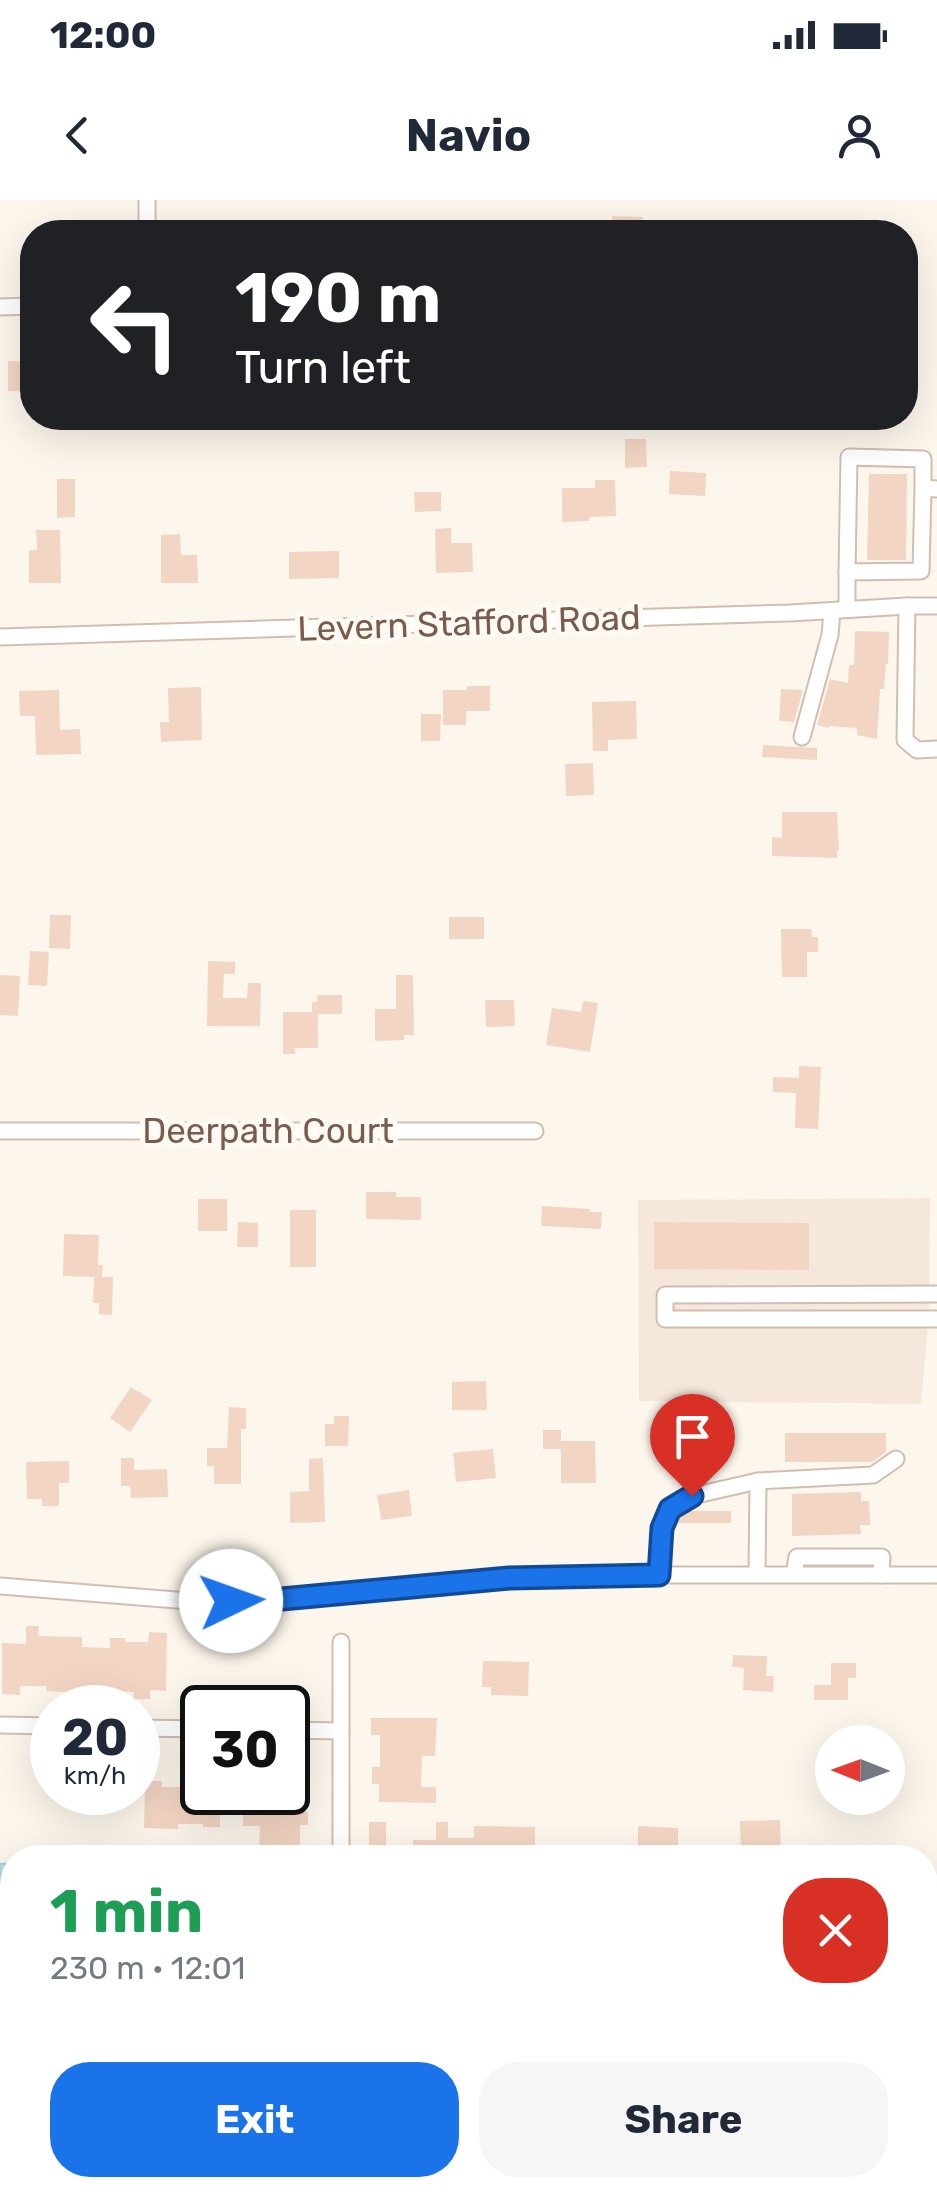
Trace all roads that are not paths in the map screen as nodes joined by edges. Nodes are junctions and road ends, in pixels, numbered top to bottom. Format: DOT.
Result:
graph roads {
  1 [pos="930,488"];
  2 [pos="847,572"];
  3 [pos="907,606"];
  4 [pos="937,606"];
  5 [pos="840,610"];
  6 [pos="0,637"];
  7 [pos="802,736"];
  8 [pos="937,749"];
  9 [pos="0,1130"];
  10 [pos="535,1132"];
  11 [pos="937,1294"];
  12 [pos="937,1319"];
  13 [pos="896,1459"];
  14 [pos="758,1480"];
  15 [pos="823,1557"];
  16 [pos="853,1557"];
  17 [pos="758,1574"];
  18 [pos="794,1574"];
  19 [pos="823,1574"];
  20 [pos="659,1575"];
  21 [pos="853,1575"];
  22 [pos="882,1575"];
  23 [pos="937,1576"];
  24 [pos="0,1586"];
  25 [pos="341,1642"];
  26 [pos="0,1725"];
  27 [pos="30,1726"];
  28 [pos="310,1730"];
  29 [pos="341,1731"];
  30 [pos="340,1845"];
  1 -- 2 [label="street"];
  1 -- 2 [label="street"];
  2 -- 5 [label="street"];
  3 -- 4 [label="street, Levern Stafford Road"];
  3 -- 5 [label="street, Levern Stafford Road"];
  3 -- 8 [label="street"];
  5 -- 6 [label="street, Levern Stafford Road"];
  5 -- 7 [label="street"];
  9 -- 10 [label="street, Deerpath Court"];
  11 -- 12 [label="street"];
  13 -- 14 [label="street"];
  14 -- 17 [label="street"];
  14 -- 20 [label="street"];
  15 -- 16 [label="street"];
  15 -- 18 [label="street"];
  15 -- 19 [label="street"];
  16 -- 21 [label="street"];
  16 -- 22 [label="street"];
  17 -- 18 [label="street"];
  17 -- 20 [label="street"];
  18 -- 19 [label="street"];
  19 -- 21 [label="street"];
  20 -- 24 [label="street"];
  21 -- 22 [label="street"];
  22 -- 23 [label="street"];
  25 -- 29 [label="street"];
  26 -- 27 [label="street"];
  28 -- 29 [label="street"];
  29 -- 30 [label="street"];
}
